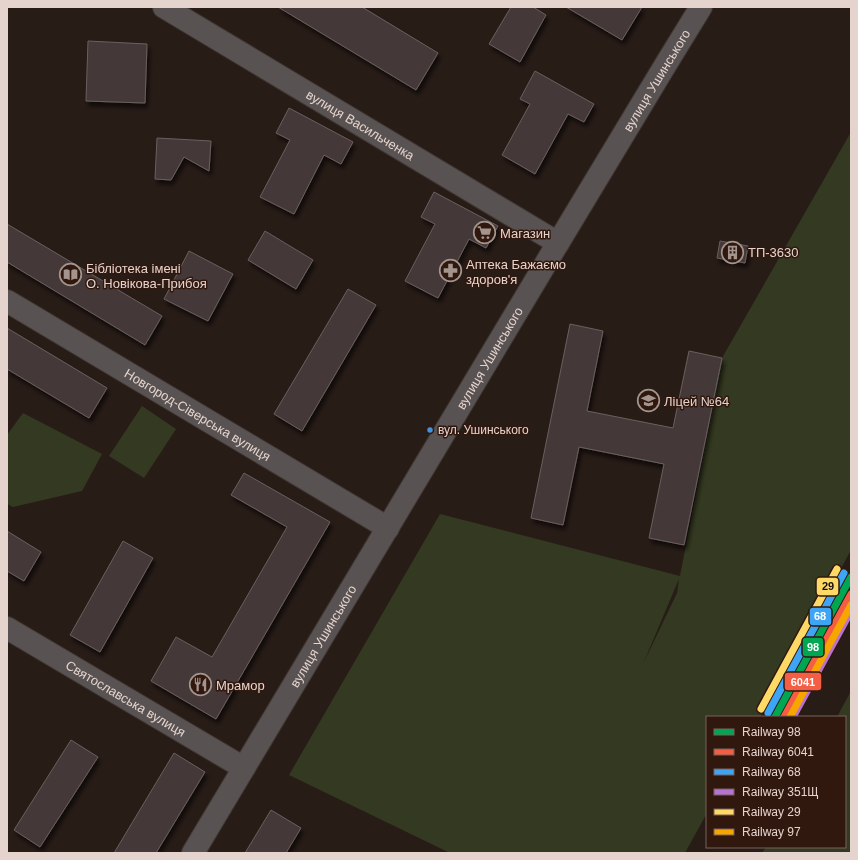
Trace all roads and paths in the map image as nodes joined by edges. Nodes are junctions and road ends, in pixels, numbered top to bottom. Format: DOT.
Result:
graph roads {
  1 [pos="164,7"];
  2 [pos="701,7"];
  3 [pos="558,243"];
  4 [pos="7,301"];
  5 [pos="388,528"];
  6 [pos="7,628"];
  7 [pos="244,768"];
  8 [pos="193,853"];
  1 -- 3 [label="street, вулиця Васильченка"];
  2 -- 3 [label="street, вулиця Ушинського"];
  3 -- 5 [label="street, вулиця Ушинського"];
  4 -- 5 [label="street, Новгород-Сіверська вулиця"];
  5 -- 7 [label="street, вулиця Ушинського"];
  6 -- 7 [label="street, Святославська вулиця"];
  7 -- 8 [label="street, вулиця Ушинського"];
}
